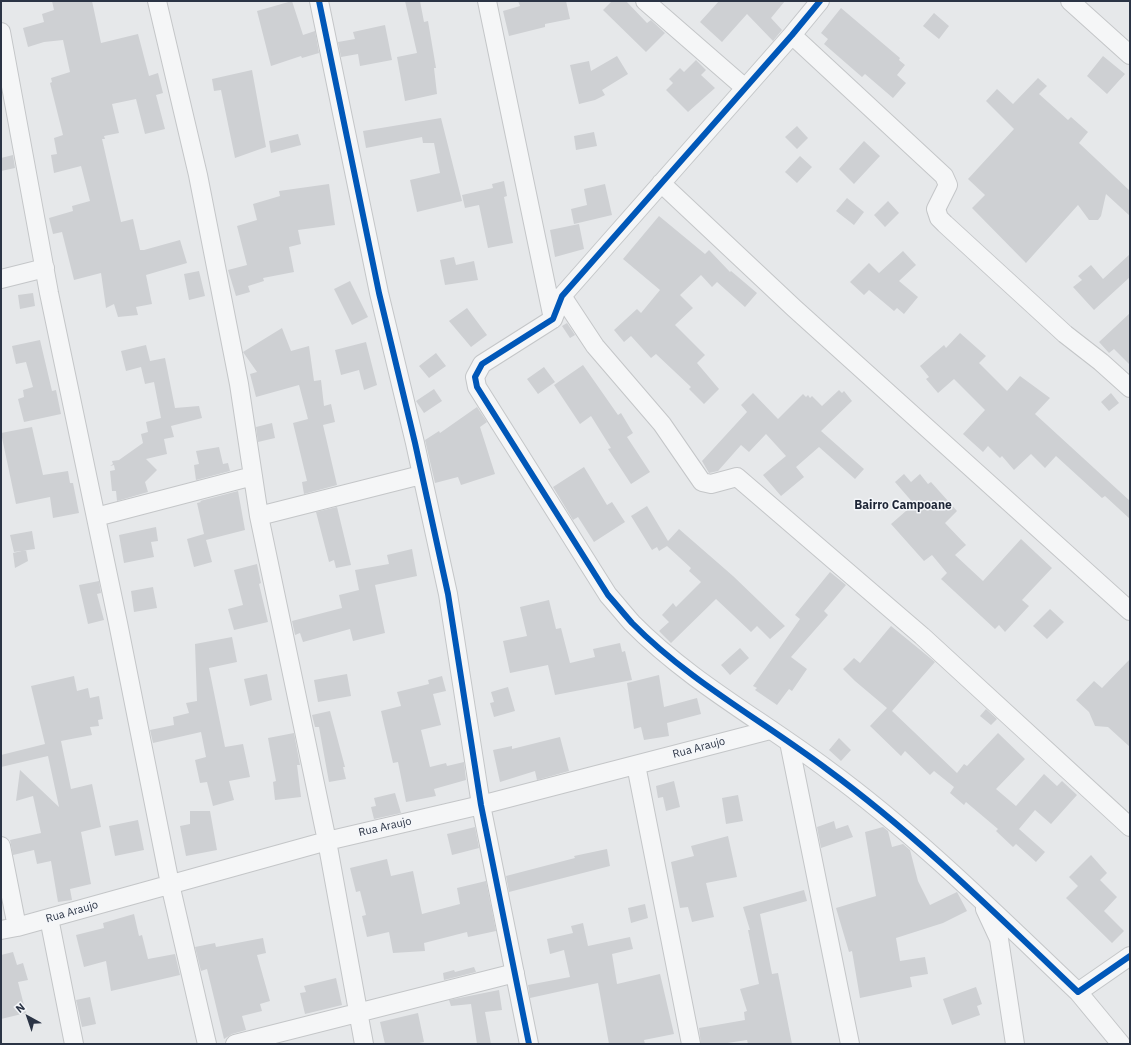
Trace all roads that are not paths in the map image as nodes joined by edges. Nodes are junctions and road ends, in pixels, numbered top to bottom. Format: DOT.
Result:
graph roads {
  1 [pos="157,1"];
  2 [pos="319,1"];
  3 [pos="487,1"];
  4 [pos="645,1"];
  5 [pos="820,1"];
  6 [pos="1070,1"];
  7 [pos="1,32"];
  8 [pos="792,35"];
  9 [pos="1130,55"];
  10 [pos="745,88"];
  11 [pos="662,183"];
  12 [pos="45,268"];
  13 [pos="1,279"];
  14 [pos="562,296"];
  15 [pos="553,319"];
  16 [pos="1130,388"];
  17 [pos="421,475"];
  18 [pos="253,476"];
  19 [pos="96,516"];
  20 [pos="259,516"];
  21 [pos="1130,611"];
  22 [pos="770,730"];
  23 [pos="789,742"];
  24 [pos="636,765"];
  25 [pos="481,805"];
  26 [pos="1130,827"];
  27 [pos="327,841"];
  28 [pos="1,846"];
  29 [pos="170,884"];
  30 [pos="982,900"];
  31 [pos="49,918"];
  32 [pos="9,929"];
  33 [pos="1130,956"];
  34 [pos="515,973"];
  35 [pos="1078,992"];
  36 [pos="358,1012"];
  37 [pos="74,1044"];
  38 [pos="207,1044"];
  39 [pos="235,1044"];
  40 [pos="364,1044"];
  41 [pos="529,1044"];
  42 [pos="691,1044"];
  43 [pos="850,1044"];
  44 [pos="1014,1044"];
  45 [pos="1121,1044"];
  1 -- 18 [label="street"];
  2 -- 17 [label="street"];
  3 -- 15 [label="street"];
  4 -- 10 [label="street"];
  5 -- 8 [label="street"];
  6 -- 9 [label="street"];
  7 -- 12 [label="street"];
  8 -- 10 [label="street"];
  8 -- 16 [label="street"];
  10 -- 11 [label="street"];
  11 -- 14 [label="street"];
  11 -- 21 [label="street"];
  12 -- 13 [label="street"];
  12 -- 19 [label="street"];
  14 -- 15 [label="street"];
  14 -- 26 [label="street"];
  15 -- 22 [label="street"];
  17 -- 20 [label="street"];
  17 -- 25 [label="street"];
  18 -- 19 [label="street"];
  18 -- 20 [label="street"];
  19 -- 29 [label="street"];
  20 -- 27 [label="street"];
  22 -- 23 [label="street"];
  22 -- 24 [label="street, Rua Araujo"];
  23 -- 30 [label="street"];
  23 -- 43 [label="street"];
  24 -- 25 [label="street, Rua Araujo"];
  24 -- 42 [label="street"];
  25 -- 27 [label="street, Rua Araujo"];
  25 -- 34 [label="street"];
  27 -- 29 [label="street, Rua Araujo"];
  27 -- 36 [label="street"];
  28 -- 32 [label="street"];
  29 -- 31 [label="street, Rua Araujo"];
  29 -- 38 [label="street"];
  30 -- 35 [label="street"];
  30 -- 44 [label="street"];
  31 -- 32 [label="street, Rua Araujo"];
  31 -- 37 [label="street"];
  33 -- 35 [label="street"];
  34 -- 36 [label="street"];
  34 -- 41 [label="street"];
  35 -- 45 [label="street"];
  36 -- 39 [label="street"];
  36 -- 40 [label="street"];
}
